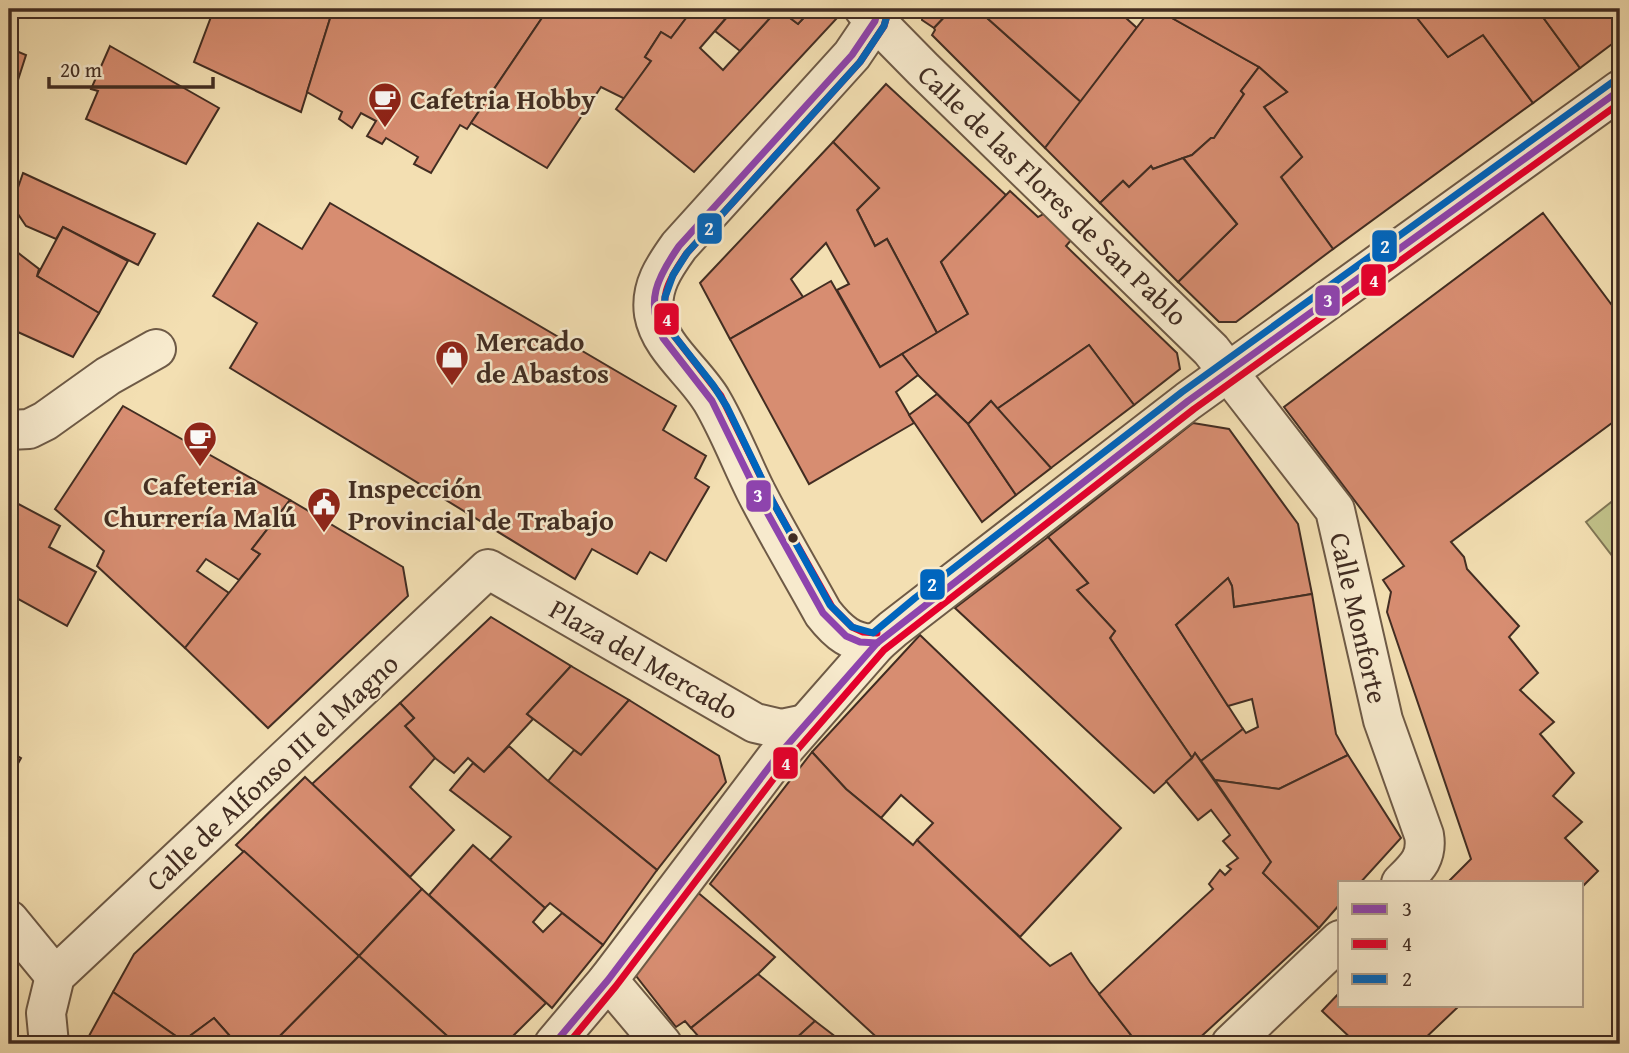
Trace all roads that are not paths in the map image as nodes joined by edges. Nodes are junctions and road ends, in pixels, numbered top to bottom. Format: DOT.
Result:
graph roads {
  1 [pos="873,13"];
  2 [pos="1620,90"];
  3 [pos="156,349"];
  4 [pos="1228,371"];
  5 [pos="9,430"];
  6 [pos="488,569"];
  7 [pos="877,643"];
  8 [pos="805,724"];
  9 [pos="1403,881"];
  10 [pos="9,920"];
  11 [pos="1338,942"];
  12 [pos="55,976"];
  13 [pos="608,980"];
  14 [pos="49,1044"];
  15 [pos="554,1044"];
  16 [pos="662,1044"];
  17 [pos="1231,1044"];
  1 -- 4 [label="street, Calle de las Flores de San Pablo"];
  1 -- 7 [label="street"];
  2 -- 4 [label="street"];
  3 -- 5 [label="street"];
  4 -- 7 [label="street"];
  4 -- 9 [label="street, Calle Monforte"];
  6 -- 8 [label="street, Plaza del Mercado"];
  6 -- 12 [label="street, Calle de Alfonso III el Magno"];
  7 -- 8 [label="street"];
  8 -- 13 [label="street"];
  10 -- 12 [label="street"];
  11 -- 17 [label="street"];
  12 -- 14 [label="street"];
  13 -- 15 [label="street"];
  13 -- 16 [label="street"];
}
